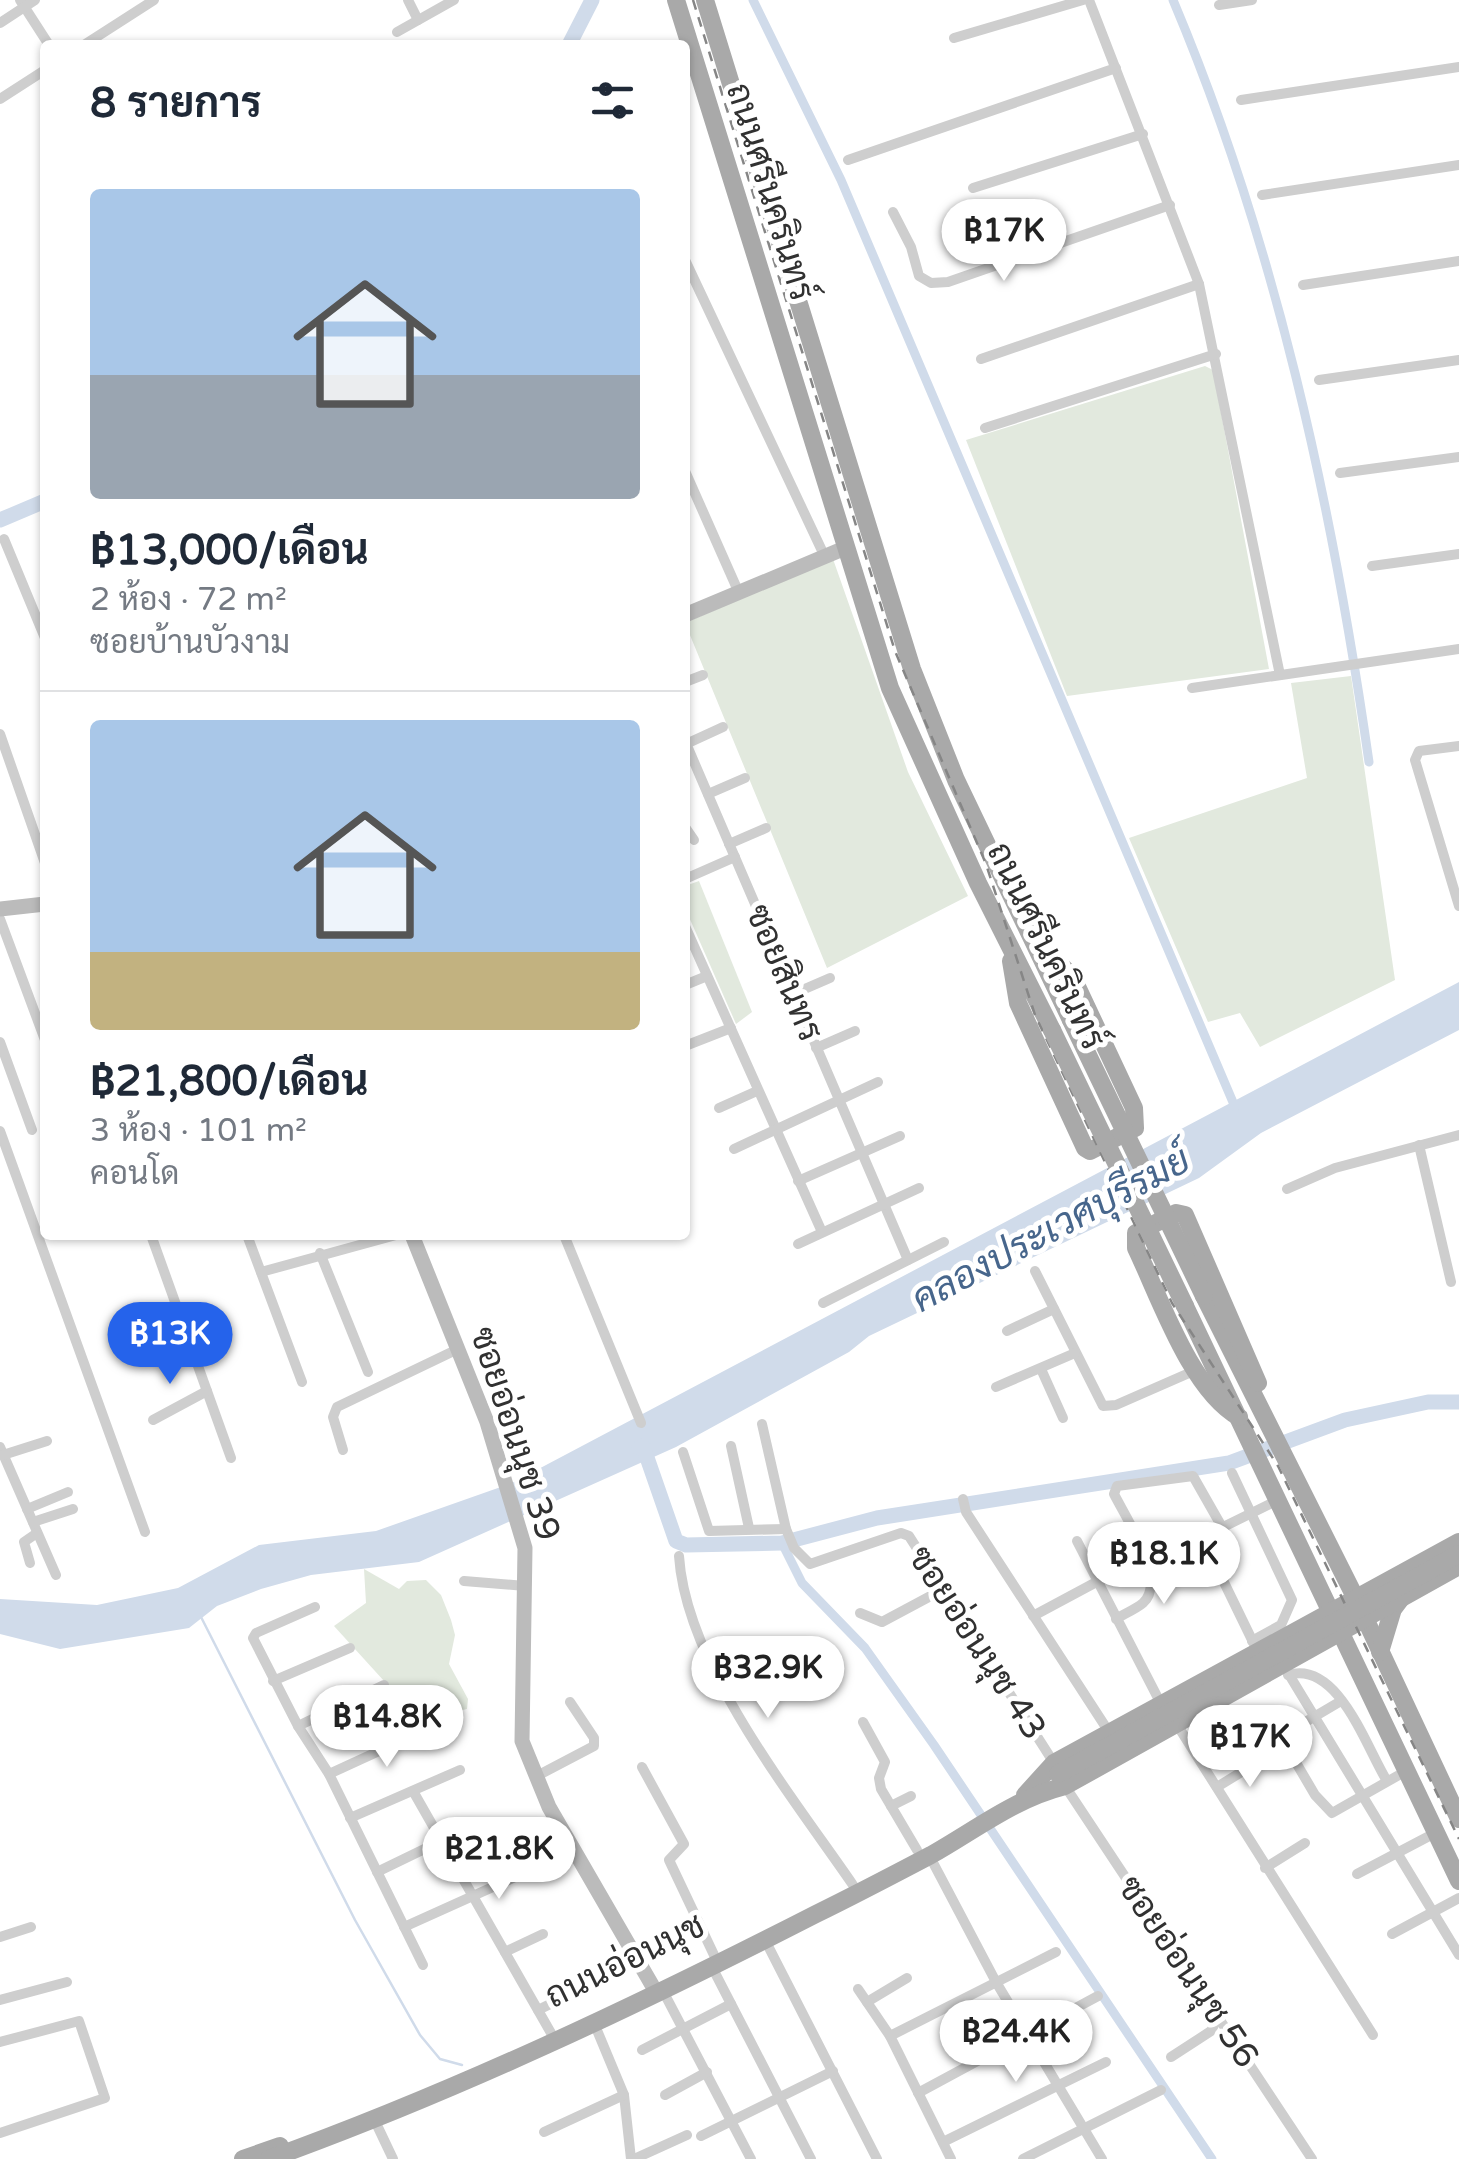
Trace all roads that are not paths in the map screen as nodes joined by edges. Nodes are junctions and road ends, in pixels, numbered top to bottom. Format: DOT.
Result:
graph roads {
  1 [pos="154,0"];
  2 [pos="408,0"];
  3 [pos="454,0"];
  4 [pos="705,0"];
  5 [pos="1086,0"];
  6 [pos="1252,0"];
  7 [pos="27,2"];
  8 [pos="678,3"];
  9 [pos="1219,5"];
  10 [pos="418,20"];
  11 [pos="0,23"];
  12 [pos="398,32"];
  13 [pos="954,38"];
  14 [pos="46,40"];
  15 [pos="92,40"];
  16 [pos="689,40"];
  17 [pos="690,42"];
  18 [pos="1459,67"];
  19 [pos="1116,68"];
  20 [pos="40,73"];
  21 [pos="0,99"];
  22 [pos="1241,100"];
  23 [pos="1143,134"];
  24 [pos="848,160"];
  25 [pos="1459,165"];
  26 [pos="973,188"];
  27 [pos="1262,195"];
  28 [pos="1170,206"];
  29 [pos="894,212"];
  30 [pos="1459,261"];
  31 [pos="690,271"];
  32 [pos="1199,284"];
  33 [pos="1303,285"];
  34 [pos="1216,354"];
  35 [pos="981,359"];
  36 [pos="1459,360"];
  37 [pos="1319,380"];
  38 [pos="985,428"];
  39 [pos="1459,457"];
  40 [pos="1340,473"];
  41 [pos="690,483"];
  42 [pos="4,539"];
  43 [pos="845,548"];
  44 [pos="1459,554"];
  45 [pos="825,557"];
  46 [pos="1372,566"];
  47 [pos="739,593"];
  48 [pos="690,613"];
  49 [pos="40,626"];
  50 [pos="1459,650"];
  51 [pos="703,675"];
  52 [pos="1280,676"];
  53 [pos="690,680"];
  54 [pos="1192,688"];
  55 [pos="723,727"];
  56 [pos="0,734"];
  57 [pos="690,740"];
  58 [pos="1459,746"];
  59 [pos="690,751"];
  60 [pos="746,778"];
  61 [pos="708,794"];
  62 [pos="766,828"];
  63 [pos="690,834"];
  64 [pos="694,840"];
  65 [pos="729,844"];
  66 [pos="40,849"];
  67 [pos="734,857"];
  68 [pos="690,876"];
  69 [pos="40,905"];
  70 [pos="1459,906"];
  71 [pos="0,909"];
  72 [pos="0,919"];
  73 [pos="1030,934"];
  74 [pos="690,937"];
  75 [pos="1009,946"];
  76 [pos="707,976"];
  77 [pos="830,978"];
  78 [pos="690,983"];
  79 [pos="793,994"];
  80 [pos="40,1027"];
  81 [pos="731,1028"];
  82 [pos="855,1031"];
  83 [pos="0,1042"];
  84 [pos="690,1044"];
  85 [pos="816,1048"];
  86 [pos="878,1082"];
  87 [pos="757,1092"];
  88 [pos="839,1101"];
  89 [pos="719,1108"];
  90 [pos="0,1130"];
  91 [pos="32,1130"];
  92 [pos="776,1130"];
  93 [pos="1459,1135"];
  94 [pos="900,1136"];
  95 [pos="1420,1145"];
  96 [pos="734,1149"];
  97 [pos="861,1154"];
  98 [pos="798,1180"];
  99 [pos="919,1188"];
  100 [pos="1288,1189"];
  101 [pos="883,1204"];
  102 [pos="822,1232"];
  103 [pos="152,1240"];
  104 [pos="250,1240"];
  105 [pos="375,1240"];
  106 [pos="414,1240"];
  107 [pos="566,1240"];
  108 [pos="944,1242"];
  109 [pos="798,1244"];
  110 [pos="320,1253"];
  111 [pos="908,1260"];
  112 [pos="1035,1271"];
  113 [pos="261,1272"];
  114 [pos="1451,1282"];
  115 [pos="824,1303"];
  116 [pos="1054,1309"];
  117 [pos="1007,1332"];
  118 [pos="458,1348"];
  119 [pos="1075,1353"];
  120 [pos="1041,1369"];
  121 [pos="1196,1370"];
  122 [pos="368,1372"];
  123 [pos="302,1382"];
  124 [pos="996,1388"];
  125 [pos="207,1392"];
  126 [pos="1261,1408"];
  127 [pos="1063,1418"];
  128 [pos="1240,1418"];
  129 [pos="154,1420"];
  130 [pos="641,1423"];
  131 [pos="762,1424"];
  132 [pos="47,1441"];
  133 [pos="730,1446"];
  134 [pos="343,1450"];
  135 [pos="2,1451"];
  136 [pos="683,1452"];
  137 [pos="231,1458"];
  138 [pos="1232,1473"];
  139 [pos="68,1492"];
  140 [pos="1278,1500"];
  141 [pos="964,1505"];
  142 [pos="72,1508"];
  143 [pos="27,1509"];
  144 [pos="1251,1513"];
  145 [pos="1222,1527"];
  146 [pos="35,1528"];
  147 [pos="749,1528"];
  148 [pos="145,1532"];
  149 [pos="1202,1537"];
  150 [pos="790,1538"];
  151 [pos="1077,1541"];
  152 [pos="1459,1542"];
  153 [pos="1459,1554"];
  154 [pos="679,1556"];
  155 [pos="1147,1560"];
  156 [pos="1422,1562"];
  157 [pos="30,1563"];
  158 [pos="1336,1564"];
  159 [pos="1459,1566"];
  160 [pos="1314,1574"];
  161 [pos="56,1575"];
  162 [pos="1390,1579"];
  163 [pos="464,1581"];
  164 [pos="1095,1581"];
  165 [pos="1432,1581"];
  166 [pos="525,1586"];
  167 [pos="940,1591"];
  168 [pos="1355,1597"];
  169 [pos="1403,1597"];
  170 [pos="315,1607"];
  171 [pos="1331,1610"];
  172 [pos="860,1613"];
  173 [pos="1032,1616"];
  174 [pos="1364,1617"];
  175 [pos="1116,1619"];
  176 [pos="1300,1626"];
  177 [pos="1340,1630"];
  178 [pos="1259,1644"];
  179 [pos="1310,1647"];
  180 [pos="350,1648"];
  181 [pos="1380,1652"];
  182 [pos="1285,1668"];
  183 [pos="1358,1668"];
  184 [pos="273,1681"];
  185 [pos="384,1685"];
  186 [pos="1342,1701"];
  187 [pos="570,1702"];
  188 [pos="1160,1702"];
  189 [pos="1314,1716"];
  190 [pos="1175,1721"];
  191 [pos="863,1722"];
  192 [pos="298,1726"];
  193 [pos="427,1729"];
  194 [pos="1108,1732"];
  195 [pos="1281,1737"];
  196 [pos="642,1767"];
  197 [pos="460,1770"];
  198 [pos="1406,1771"];
  199 [pos="329,1774"];
  200 [pos="1059,1774"];
  201 [pos="535,1776"];
  202 [pos="1387,1781"];
  203 [pos="1218,1787"];
  204 [pos="413,1792"];
  205 [pos="911,1796"];
  206 [pos="1362,1796"];
  207 [pos="891,1806"];
  208 [pos="350,1818"];
  209 [pos="1459,1819"];
  210 [pos="478,1823"];
  211 [pos="1435,1833"];
  212 [pos="441,1842"];
  213 [pos="1305,1844"];
  214 [pos="924,1851"];
  215 [pos="1396,1852"];
  216 [pos="1264,1868"];
  217 [pos="377,1872"];
  218 [pos="1357,1874"];
  219 [pos="513,1878"];
  220 [pos="1459,1881"];
  221 [pos="853,1886"];
  222 [pos="472,1895"];
  223 [pos="1459,1898"];
  224 [pos="1432,1912"];
  225 [pos="32,1927"];
  226 [pos="404,1927"];
  227 [pos="543,1934"];
  228 [pos="1392,1934"];
  229 [pos="763,1936"];
  230 [pos="0,1937"];
  231 [pos="504,1952"];
  232 [pos="1056,1952"];
  233 [pos="1459,1955"];
  234 [pos="713,1961"];
  235 [pos="423,1965"];
  236 [pos="907,1978"];
  237 [pos="66,1982"];
  238 [pos="996,1982"];
  239 [pos="581,1988"];
  240 [pos="658,1988"];
  241 [pos="858,1988"];
  242 [pos="1098,1996"];
  243 [pos="0,2000"];
  244 [pos="867,2002"];
  245 [pos="731,2004"];
  246 [pos="538,2010"];
  247 [pos="1219,2015"];
  248 [pos="591,2019"];
  249 [pos="682,2029"];
  250 [pos="1027,2033"];
  251 [pos="1373,2035"];
  252 [pos="890,2036"];
  253 [pos="554,2037"];
  254 [pos="0,2042"];
  255 [pos="642,2050"];
  256 [pos="1171,2057"];
  257 [pos="1106,2062"];
  258 [pos="833,2071"];
  259 [pos="707,2072"];
  260 [pos="1059,2086"];
  261 [pos="1161,2090"];
  262 [pos="918,2093"];
  263 [pos="666,2094"];
  264 [pos="624,2095"];
  265 [pos="780,2097"];
  266 [pos="373,2117"];
  267 [pos="732,2121"];
  268 [pos="1084,2130"];
  269 [pos="544,2132"];
  270 [pos="0,2133"];
  271 [pos="687,2135"];
  272 [pos="701,2136"];
  273 [pos="943,2142"];
  274 [pos="243,2159"];
  275 [pos="268,2159"];
  276 [pos="394,2159"];
  277 [pos="633,2159"];
  278 [pos="751,2159"];
  279 [pos="811,2159"];
  280 [pos="877,2159"];
  281 [pos="952,2159"];
  282 [pos="1023,2159"];
  283 [pos="1102,2159"];
  284 [pos="1312,2159"];
  1 -- 15 [label="street"];
  2 -- 10 [label="street"];
  3 -- 10 [label="street"];
  4 -- 73 [label="main road, ถนนศรีนครินทร์"];
  5 -- 13 [label="street"];
  5 -- 19 [label="street"];
  6 -- 9 [label="street"];
  7 -- 11 [label="street"];
  7 -- 14 [label="street"];
  8 -- 16 [label="main road, ถนนศรีนครินทร์"];
  10 -- 12 [label="street"];
  17 -- 43 [label="main road, ถนนศรีนครินทร์"];
  18 -- 22 [label="street"];
  19 -- 23 [label="street"];
  19 -- 24 [label="street"];
  20 -- 21 [label="street"];
  23 -- 26 [label="street"];
  23 -- 28 [label="street"];
  25 -- 27 [label="street"];
  28 -- 29 [label="street"];
  28 -- 32 [label="street"];
  30 -- 33 [label="street"];
  31 -- 45 [label="street"];
  32 -- 34 [label="street"];
  32 -- 35 [label="street"];
  34 -- 38 [label="street"];
  34 -- 52 [label="street"];
  36 -- 37 [label="street"];
  39 -- 40 [label="street"];
  41 -- 47 [label="street"];
  42 -- 49 [label="street"];
  43 -- 45 [label="street"];
  43 -- 75 [label="main road, ถนนศรีนครินทร์"];
  44 -- 46 [label="street"];
  45 -- 47 [label="street"];
  47 -- 48 [label="street"];
  50 -- 52 [label="street"];
  51 -- 53 [label="street"];
  52 -- 54 [label="street"];
  55 -- 57 [label="street"];
  56 -- 66 [label="street"];
  58 -- 70 [label="street"];
  59 -- 61 [label="street, ซอยสินทร"];
  60 -- 61 [label="street"];
  61 -- 65 [label="street, ซอยสินทร"];
  62 -- 65 [label="street"];
  63 -- 64 [label="street"];
  65 -- 67 [label="street, ซอยสินทร"];
  67 -- 68 [label="street"];
  67 -- 79 [label="street, ซอยสินทร"];
  69 -- 71 [label="street"];
  72 -- 80 [label="street"];
  73 -- 75 [label="main road"];
  73 -- 126 [label="main road, ถนนศรีนครินทร์, bridge"];
  74 -- 76 [label="street, ซอยสินทร"];
  75 -- 128 [label="main road, ถนนศรีนครินทร์, bridge"];
  76 -- 78 [label="street"];
  76 -- 81 [label="street, ซอยสินทร"];
  77 -- 79 [label="street"];
  79 -- 85 [label="street, ซอยสินทร"];
  81 -- 84 [label="street"];
  81 -- 87 [label="street, ซอยสินทร"];
  82 -- 85 [label="street"];
  83 -- 91 [label="street"];
  85 -- 88 [label="street, ซอยสินทร"];
  86 -- 88 [label="street"];
  87 -- 89 [label="street"];
  87 -- 92 [label="street, ซอยสินทร"];
  88 -- 92 [label="street"];
  88 -- 97 [label="street, ซอยสินทร"];
  90 -- 148 [label="street"];
  92 -- 96 [label="street"];
  92 -- 98 [label="street, ซอยสินทร"];
  93 -- 95 [label="street"];
  94 -- 97 [label="street"];
  95 -- 100 [label="street"];
  95 -- 114 [label="street"];
  97 -- 98 [label="street"];
  97 -- 101 [label="street, ซอยสินทร"];
  98 -- 102 [label="street, ซอยสินทร"];
  99 -- 101 [label="street"];
  101 -- 102 [label="street"];
  101 -- 111 [label="street, ซอยสินทร"];
  102 -- 109 [label="street"];
  103 -- 125 [label="street"];
  104 -- 113 [label="street"];
  105 -- 110 [label="street"];
  106 -- 118 [label="street, ซอยอ่อนนุช 39"];
  107 -- 130 [label="street"];
  108 -- 111 [label="street"];
  110 -- 113 [label="street"];
  110 -- 122 [label="street"];
  111 -- 115 [label="street"];
  112 -- 116 [label="street"];
  113 -- 123 [label="street"];
  116 -- 117 [label="street"];
  116 -- 119 [label="street"];
  118 -- 134 [label="street"];
  118 -- 166 [label="street, ซอยอ่อนนุช 39"];
  119 -- 120 [label="street"];
  119 -- 121 [label="street"];
  120 -- 124 [label="street"];
  120 -- 127 [label="street"];
  121 -- 126 [label="main road"];
  121 -- 128 [label="main road"];
  125 -- 129 [label="street"];
  125 -- 137 [label="street"];
  126 -- 158 [label="main road, ถนนศรีนครินทร์"];
  128 -- 140 [label="main road, ถนนศรีนครินทร์"];
  131 -- 150 [label="street"];
  132 -- 135 [label="street"];
  133 -- 147 [label="street"];
  135 -- 143 [label="street"];
  136 -- 147 [label="street"];
  138 -- 144 [label="street"];
  139 -- 143 [label="street"];
  140 -- 144 [label="street"];
  140 -- 160 [label="main road, ถนนศรีนครินทร์"];
  141 -- 173 [label="street"];
  142 -- 146 [label="street"];
  143 -- 146 [label="street"];
  144 -- 145 [label="street"];
  144 -- 178 [label="street"];
  145 -- 149 [label="street"];
  145 -- 155 [label="street"];
  146 -- 157 [label="street"];
  146 -- 161 [label="street"];
  147 -- 150 [label="street"];
  149 -- 155 [label="street"];
  149 -- 178 [label="street"];
  150 -- 167 [label="street, ซอยอ่อนนุช 43"];
  151 -- 164 [label="street"];
  152 -- 156 [label="main road, ถนนอ่อนนุช"];
  153 -- 200 [label="main road, ถนนอ่อนนุช, bridge"];
  154 -- 221 [label="street"];
  155 -- 164 [label="street"];
  155 -- 175 [label="street"];
  156 -- 162 [label="main road, ถนนอ่อนนุช"];
  156 -- 165 [label="main road"];
  158 -- 162 [label="main road"];
  158 -- 168 [label="main road, ถนนศรีนครินทร์"];
  159 -- 165 [label="main road, ถนนอ่อนนุช"];
  160 -- 171 [label="main road, ถนนศรีนครินทร์"];
  160 -- 176 [label="main road"];
  162 -- 168 [label="main road, ถนนอ่อนนุช"];
  163 -- 166 [label="street"];
  164 -- 173 [label="street"];
  164 -- 175 [label="street"];
  165 -- 169 [label="main road, ถนนอ่อนนุช"];
  166 -- 201 [label="street, ซอยอ่อนนุช 39"];
  167 -- 172 [label="street"];
  167 -- 200 [label="street, ซอยอ่อนนุช 43"];
  168 -- 171 [label="main road, ถนนอ่อนนุช"];
  168 -- 174 [label="main road, ถนนศรีนครินทร์"];
  169 -- 174 [label="main road, ถนนอ่อนนุช"];
  169 -- 181 [label="main road"];
  170 -- 184 [label="street"];
  171 -- 176 [label="main road, ถนนอ่อนนุช"];
  171 -- 177 [label="main road, ถนนศรีนครินทร์"];
  173 -- 194 [label="street"];
  174 -- 177 [label="main road, ถนนอ่อนนุช"];
  174 -- 181 [label="main road, ถนนศรีนครินทร์"];
  175 -- 188 [label="street"];
  176 -- 178 [label="main road, ถนนอ่อนนุช"];
  177 -- 179 [label="main road, ถนนอ่อนนุช"];
  177 -- 183 [label="main road, ถนนศรีนครินทร์"];
  178 -- 182 [label="main road"];
  178 -- 188 [label="main road, ถนนอ่อนนุช"];
  179 -- 182 [label="main road, ถนนอ่อนนุช"];
  179 -- 183 [label="main road"];
  180 -- 184 [label="street"];
  181 -- 209 [label="main road, ถนนศรีนครินทร์"];
  182 -- 186 [label="street"];
  182 -- 189 [label="street"];
  182 -- 190 [label="main road, ถนนอ่อนนุช"];
  183 -- 198 [label="main road, ถนนศรีนครินทร์"];
  184 -- 192 [label="street"];
  185 -- 192 [label="street"];
  186 -- 189 [label="street"];
  186 -- 202 [label="street"];
  187 -- 201 [label="street"];
  188 -- 194 [label="main road, ถนนอ่อนนุช"];
  189 -- 195 [label="street"];
  189 -- 206 [label="street"];
  190 -- 200 [label="main road, ถนนอ่อนนุช"];
  190 -- 203 [label="street"];
  191 -- 207 [label="street"];
  192 -- 199 [label="street"];
  193 -- 199 [label="street"];
  194 -- 200 [label="main road, ถนนอ่อนนุช"];
  195 -- 203 [label="street"];
  195 -- 206 [label="street"];
  196 -- 234 [label="street"];
  197 -- 204 [label="street"];
  198 -- 202 [label="street"];
  198 -- 211 [label="main road, ถนนศรีนครินทร์"];
  199 -- 208 [label="street"];
  200 -- 214 [label="main road, ถนนอ่อนนุช"];
  200 -- 247 [label="street, ซอยอ่อนนุช 56"];
  201 -- 240 [label="street, ซอยอ่อนนุช 39"];
  202 -- 206 [label="street"];
  203 -- 216 [label="street"];
  204 -- 208 [label="street"];
  204 -- 212 [label="street"];
  205 -- 207 [label="street"];
  206 -- 215 [label="street"];
  207 -- 214 [label="street"];
  208 -- 217 [label="street"];
  210 -- 212 [label="street"];
  211 -- 215 [label="street"];
  211 -- 220 [label="main road, ถนนศรีนครินทร์"];
  212 -- 217 [label="street"];
  212 -- 222 [label="street"];
  213 -- 216 [label="street"];
  214 -- 221 [label="main road, ถนนอ่อนนุช"];
  214 -- 229 [label="main road, ถนนอ่อนนุช"];
  214 -- 238 [label="street"];
  215 -- 218 [label="street"];
  215 -- 224 [label="street"];
  216 -- 251 [label="street"];
  217 -- 226 [label="street"];
  219 -- 222 [label="street"];
  221 -- 229 [label="main road, ถนนอ่อนนุช"];
  222 -- 226 [label="street"];
  222 -- 231 [label="street"];
  223 -- 224 [label="street"];
  224 -- 228 [label="street"];
  224 -- 233 [label="street"];
  225 -- 230 [label="street"];
  226 -- 235 [label="street"];
  227 -- 231 [label="street"];
  229 -- 234 [label="main road, ถนนอ่อนนุช"];
  229 -- 258 [label="street"];
  231 -- 246 [label="street"];
  232 -- 238 [label="street"];
  234 -- 240 [label="main road, ถนนอ่อนนุช"];
  234 -- 245 [label="street"];
  236 -- 244 [label="street"];
  237 -- 243 [label="street"];
  238 -- 250 [label="street"];
  238 -- 252 [label="street"];
  239 -- 246 [label="street"];
  240 -- 248 [label="main road, ถนนอ่อนนุช"];
  240 -- 249 [label="street"];
  241 -- 244 [label="street"];
  242 -- 250 [label="street"];
  244 -- 252 [label="street"];
  245 -- 249 [label="street"];
  245 -- 265 [label="street"];
  246 -- 253 [label="street"];
  247 -- 256 [label="street"];
  247 -- 284 [label="street, ซอยอ่อนนุช 56"];
  248 -- 253 [label="main road, ถนนอ่อนนุช"];
  248 -- 264 [label="street"];
  249 -- 255 [label="street"];
  249 -- 259 [label="street"];
  250 -- 260 [label="street"];
  250 -- 262 [label="street"];
  252 -- 262 [label="street"];
  253 -- 266 [label="main road, ถนนอ่อนนุช"];
  254 -- 270 [label="street"];
  257 -- 260 [label="street"];
  258 -- 265 [label="street"];
  258 -- 280 [label="street"];
  259 -- 263 [label="street"];
  259 -- 267 [label="street"];
  260 -- 268 [label="street"];
  260 -- 273 [label="street"];
  261 -- 268 [label="street"];
  262 -- 273 [label="street"];
  264 -- 269 [label="street"];
  264 -- 277 [label="street"];
  265 -- 267 [label="street"];
  265 -- 279 [label="street"];
  266 -- 274 [label="main road, ถนนอ่อนนุช"];
  266 -- 275 [label="main road, ถนนอ่อนนุช"];
  266 -- 276 [label="street"];
  267 -- 272 [label="street"];
  267 -- 278 [label="street"];
  268 -- 282 [label="street"];
  268 -- 283 [label="street"];
  271 -- 277 [label="street"];
  273 -- 281 [label="street"];
}
